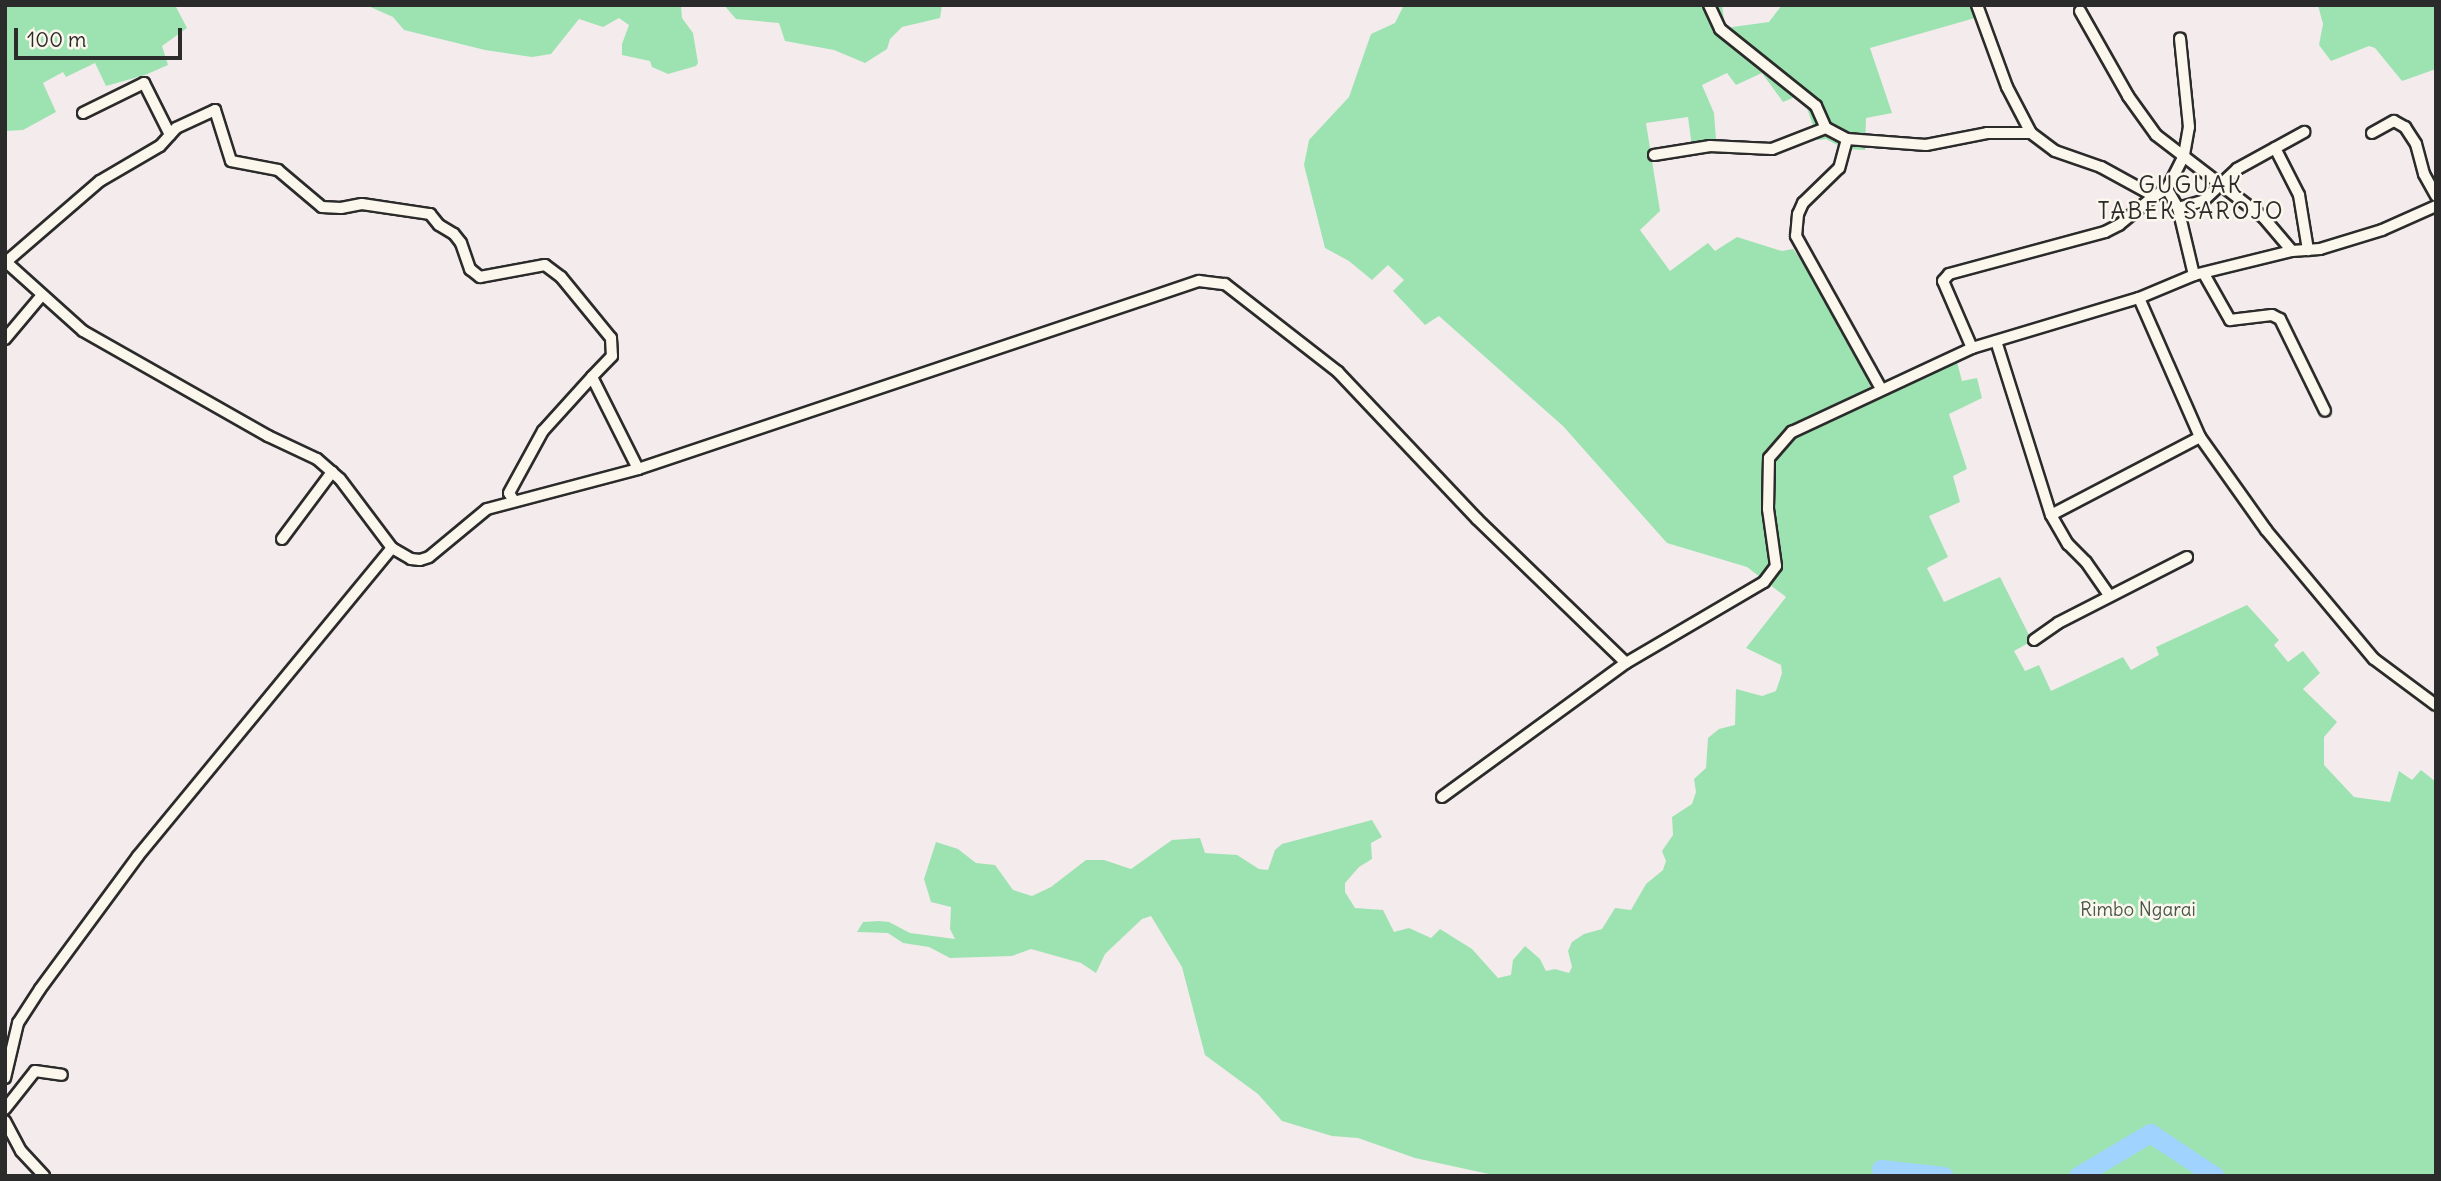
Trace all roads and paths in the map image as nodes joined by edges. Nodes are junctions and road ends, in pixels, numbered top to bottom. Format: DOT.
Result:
graph roads {
  1 [pos="1709,5"];
  2 [pos="1977,5"];
  3 [pos="2080,11"];
  4 [pos="2180,38"];
  5 [pos="83,113"];
  6 [pos="1826,128"];
  7 [pos="2304,132"];
  8 [pos="2372,133"];
  9 [pos="2031,134"];
  10 [pos="170,135"];
  11 [pos="1847,139"];
  12 [pos="2275,148"];
  13 [pos="1654,155"];
  14 [pos="2183,155"];
  15 [pos="2219,183"];
  16 [pos="2168,189"];
  17 [pos="2154,196"];
  18 [pos="2436,196"];
  19 [pos="2178,208"];
  20 [pos="2433,211"];
  21 [pos="2308,250"];
  22 [pos="2292,251"];
  23 [pos="6,262"];
  24 [pos="2199,275"];
  25 [pos="42,295"];
  26 [pos="2139,298"];
  27 [pos="5,339"];
  28 [pos="1996,341"];
  29 [pos="1972,348"];
  30 [pos="592,377"];
  31 [pos="1881,389"];
  32 [pos="2325,411"];
  33 [pos="2200,438"];
  34 [pos="638,469"];
  35 [pos="332,472"];
  36 [pos="514,501"];
  37 [pos="2051,515"];
  38 [pos="282,539"];
  39 [pos="392,548"];
  40 [pos="2187,557"];
  41 [pos="2109,595"];
  42 [pos="2034,640"];
  43 [pos="1626,663"];
  44 [pos="2436,705"];
  45 [pos="1442,797"];
  46 [pos="62,1075"];
  47 [pos="5,1078"];
  48 [pos="5,1109"];
  49 [pos="5,1121"];
  50 [pos="44,1176"];
  1 -- 6 [label="street"];
  2 -- 9 [label="street"];
  3 -- 14 [label="street"];
  4 -- 14 [label="street"];
  5 -- 10 [label="street"];
  6 -- 11 [label="street"];
  6 -- 13 [label="street"];
  7 -- 12 [label="street"];
  8 -- 18 [label="street"];
  9 -- 11 [label="street"];
  9 -- 17 [label="street"];
  10 -- 23 [label="street"];
  10 -- 30 [label="street"];
  11 -- 31 [label="street"];
  12 -- 15 [label="street"];
  12 -- 21 [label="street"];
  14 -- 15 [label="street"];
  14 -- 16 [label="street"];
  15 -- 19 [label="street"];
  15 -- 22 [label="street"];
  16 -- 17 [label="street"];
  16 -- 19 [label="street"];
  17 -- 29 [label="street"];
  19 -- 24 [label="street"];
  20 -- 21 [label="street"];
  21 -- 22 [label="street"];
  22 -- 24 [label="street"];
  23 -- 25 [label="street"];
  24 -- 26 [label="street"];
  24 -- 32 [label="street"];
  25 -- 27 [label="street"];
  25 -- 35 [label="street"];
  26 -- 28 [label="street"];
  26 -- 33 [label="street"];
  28 -- 29 [label="street"];
  28 -- 37 [label="street"];
  29 -- 31 [label="street"];
  30 -- 34 [label="street"];
  30 -- 36 [label="street"];
  31 -- 43 [label="street"];
  33 -- 37 [label="street"];
  33 -- 44 [label="street"];
  34 -- 36 [label="street"];
  34 -- 43 [label="street"];
  35 -- 38 [label="street"];
  35 -- 39 [label="street"];
  36 -- 39 [label="street"];
  37 -- 41 [label="street"];
  39 -- 47 [label="street"];
  40 -- 41 [label="street"];
  41 -- 42 [label="street"];
  43 -- 45 [label="street"];
  46 -- 48 [label="street"];
  49 -- 50 [label="street"];
}
